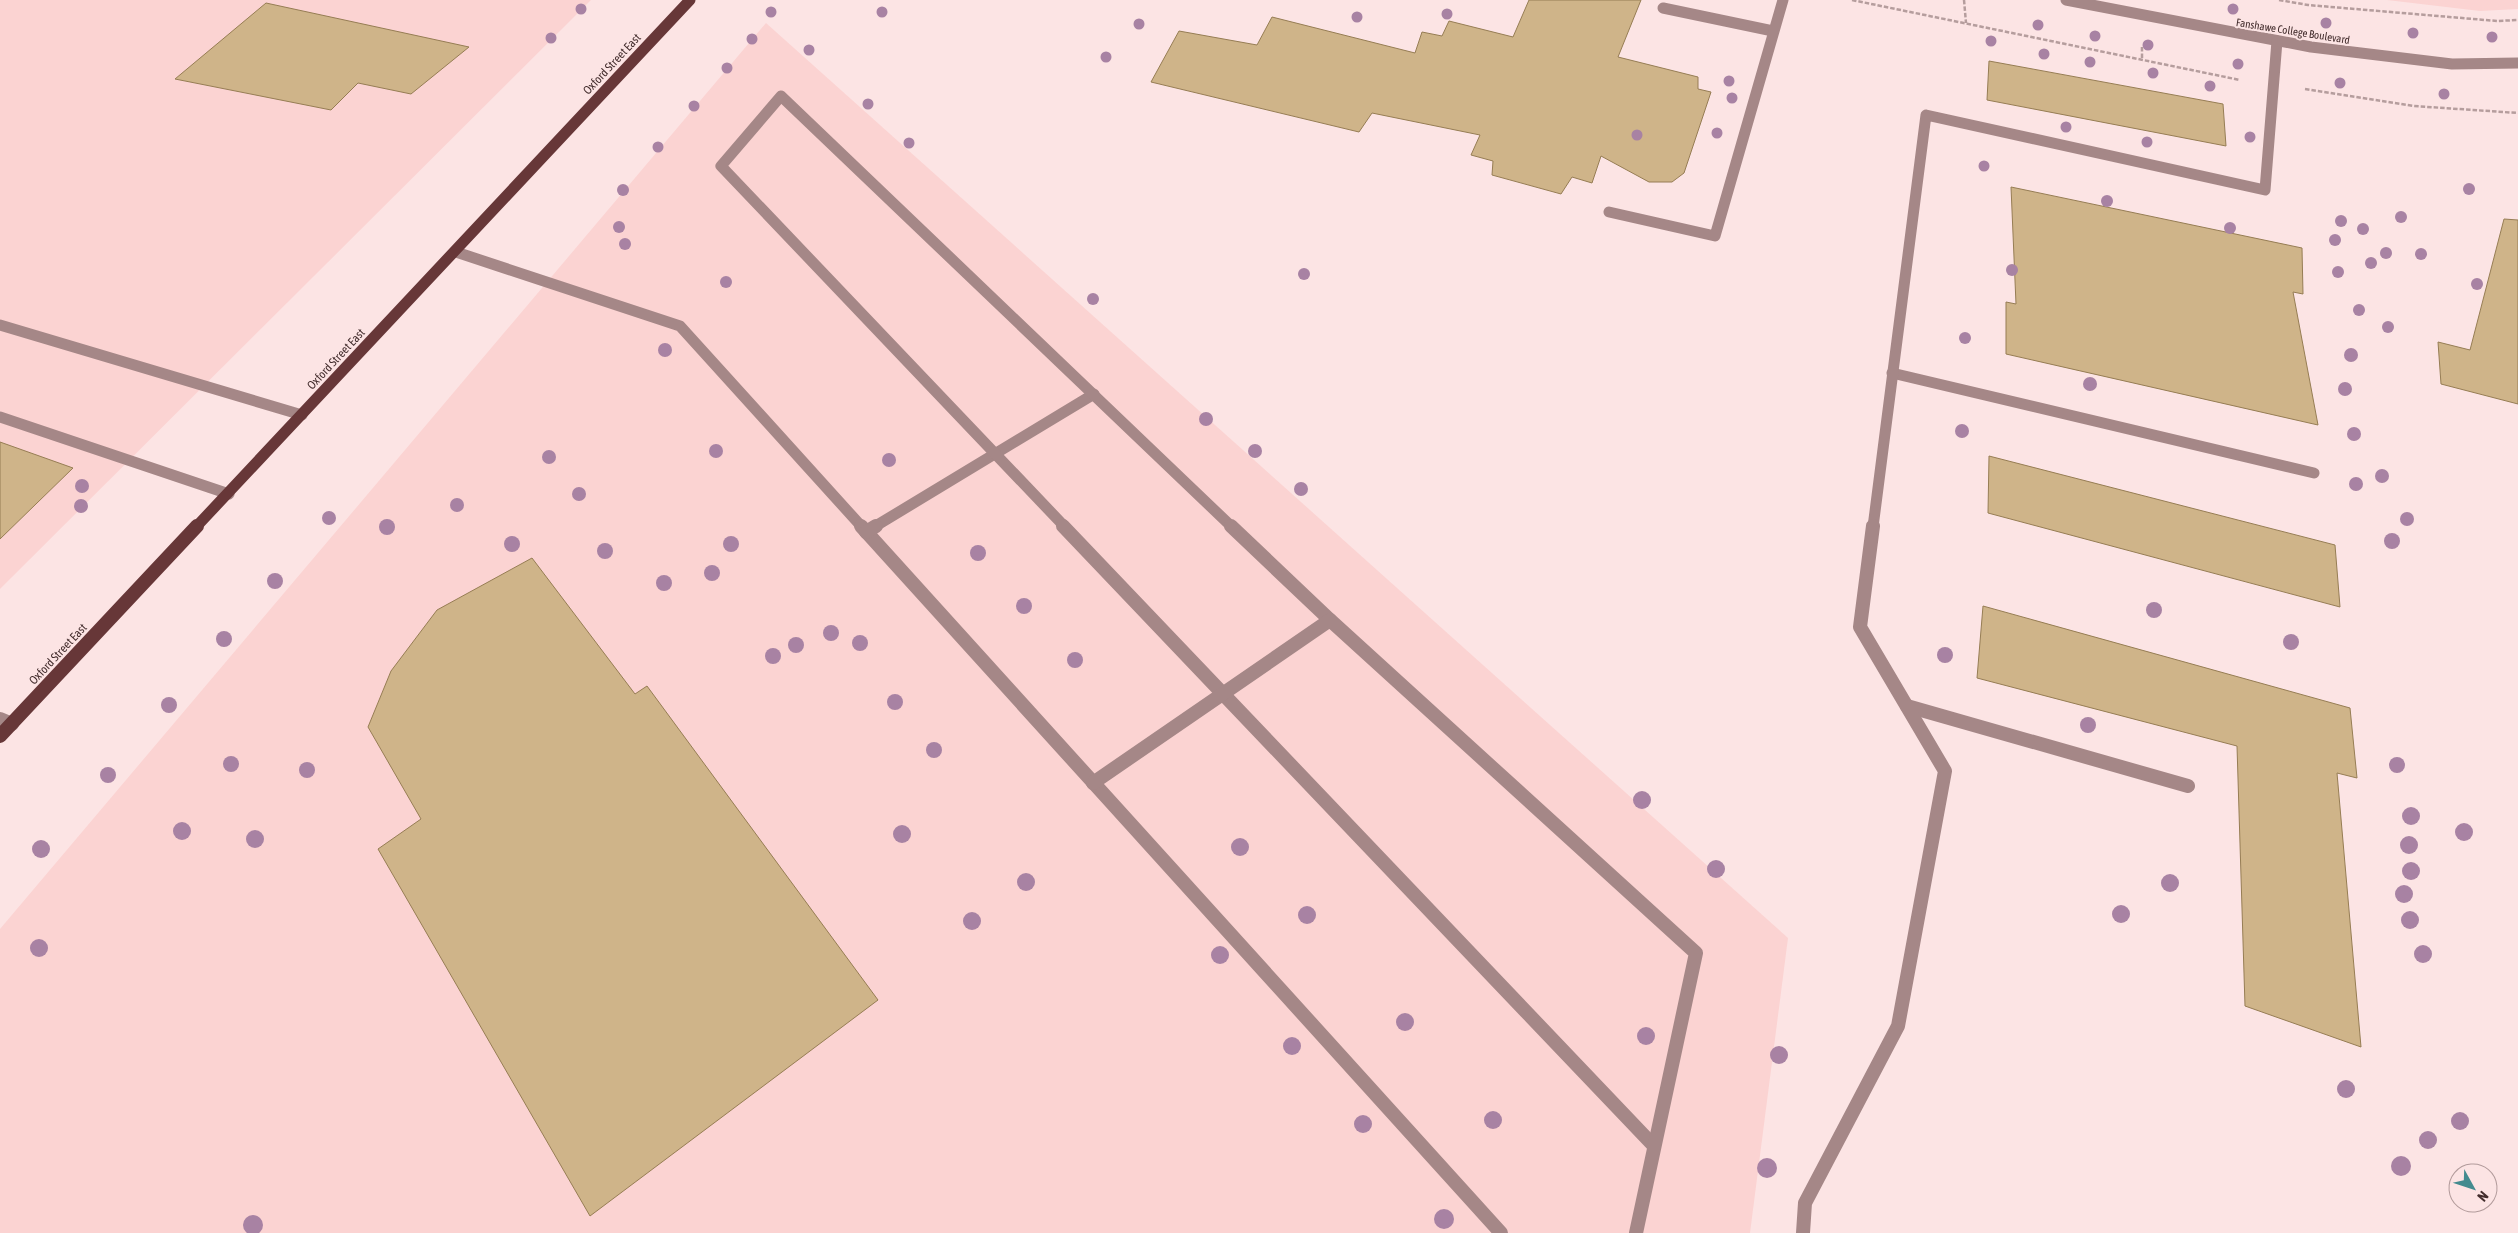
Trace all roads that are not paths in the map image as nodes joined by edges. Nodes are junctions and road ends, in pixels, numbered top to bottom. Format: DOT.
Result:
graph roads {
  1 [pos="690,0"];
  2 [pos="1783,0"];
  3 [pos="2066,0"];
  4 [pos="2086,2"];
  5 [pos="1663,8"];
  6 [pos="1773,32"];
  7 [pos="2277,41"];
  8 [pos="2518,64"];
  9 [pos="1609,212"];
  10 [pos="456,252"];
  11 [pos="0,325"];
  12 [pos="1892,373"];
  13 [pos="1094,394"];
  14 [pos="302,415"];
  15 [pos="0,417"];
  16 [pos="995,454"];
  17 [pos="2314,473"];
  18 [pos="229,494"];
  19 [pos="866,532"];
  20 [pos="1330,620"];
  21 [pos="1224,693"];
  22 [pos="1907,706"];
  23 [pos="6,722"];
  24 [pos="0,736"];
  25 [pos="1093,783"];
  26 [pos="2188,786"];
  27 [pos="1654,1146"];
  28 [pos="1501,1233"];
  29 [pos="1636,1233"];
  30 [pos="1803,1233"];
  1 -- 10 [label="main road, Oxford Street East"];
  2 -- 6 [label="street"];
  3 -- 4 [label="street, Fanshawe College Boulevard"];
  4 -- 7 [label="street, Fanshawe College Boulevard"];
  5 -- 6 [label="street"];
  6 -- 9 [label="street"];
  7 -- 8 [label="street, Fanshawe College Boulevard"];
  7 -- 12 [label="street"];
  10 -- 14 [label="main road, Oxford Street East"];
  10 -- 19 [label="street"];
  11 -- 14 [label="street"];
  12 -- 17 [label="street"];
  12 -- 22 [label="street"];
  13 -- 16 [label="street"];
  13 -- 16 [label="street"];
  13 -- 20 [label="street"];
  14 -- 18 [label="main road, Oxford Street East"];
  15 -- 18 [label="street"];
  16 -- 19 [label="street"];
  16 -- 21 [label="street"];
  18 -- 23 [label="main road, Oxford Street East"];
  19 -- 25 [label="street"];
  20 -- 21 [label="street"];
  20 -- 27 [label="street"];
  21 -- 25 [label="street"];
  21 -- 27 [label="street"];
  22 -- 26 [label="street"];
  22 -- 30 [label="street"];
  23 -- 24 [label="main road, Oxford Street East"];
  25 -- 28 [label="street"];
  27 -- 29 [label="street"];
}
